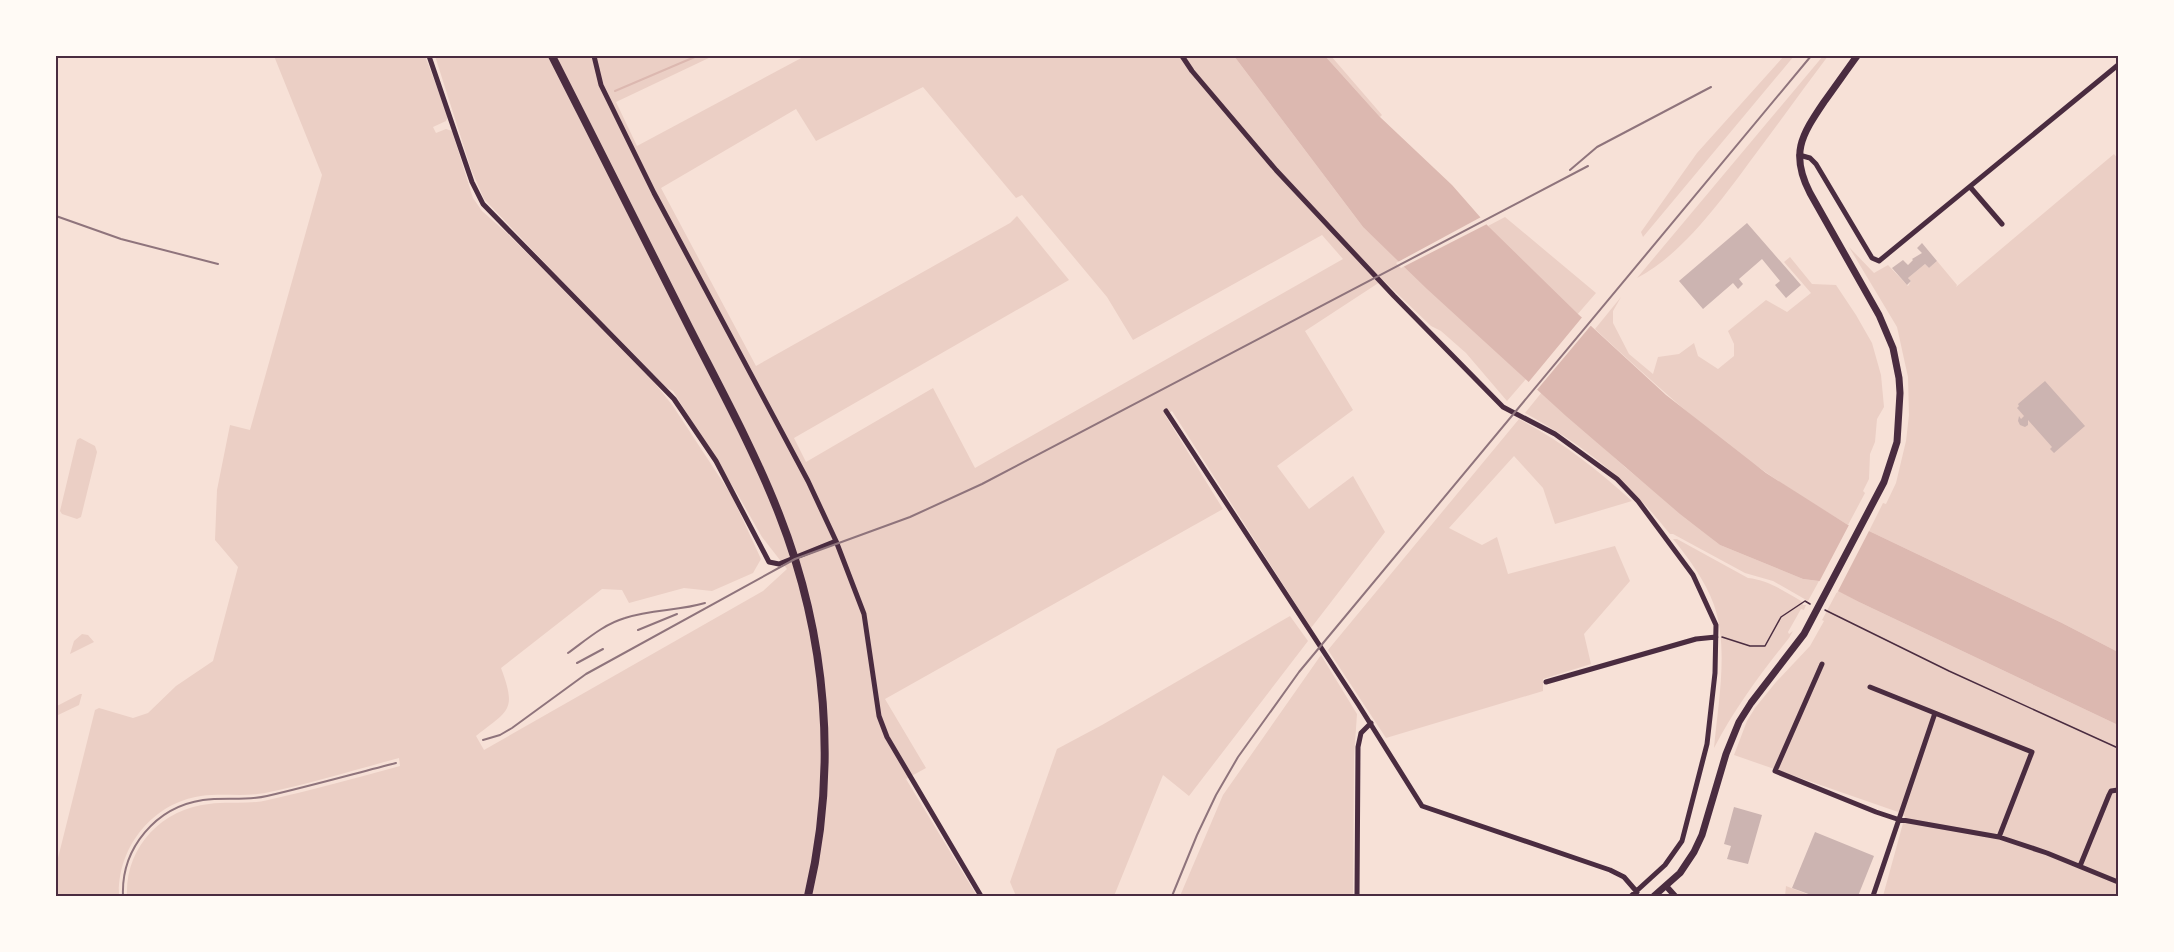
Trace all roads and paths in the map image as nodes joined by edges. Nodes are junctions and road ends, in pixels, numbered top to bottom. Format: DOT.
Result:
graph roads {
  1 [pos="429,56"];
  2 [pos="552,56"];
  3 [pos="594,56"];
  4 [pos="1182,56"];
  5 [pos="1857,56"];
  6 [pos="2118,65"];
  7 [pos="1799,155"];
  8 [pos="1971,188"];
  9 [pos="2002,224"];
  10 [pos="1166,411"];
  11 [pos="836,541"];
  12 [pos="1813,605"];
  13 [pos="1822,609"];
  14 [pos="1716,637"];
  15 [pos="1822,664"];
  16 [pos="1546,682"];
  17 [pos="1870,687"];
  18 [pos="1935,713"];
  19 [pos="1371,723"];
  20 [pos="2118,748"];
  21 [pos="2118,790"];
  22 [pos="1897,819"];
  23 [pos="1999,837"];
  24 [pos="2080,866"];
  25 [pos="2118,882"];
  26 [pos="1666,886"];
  27 [pos="1637,892"];
  28 [pos="808,897"];
  29 [pos="981,897"];
  30 [pos="1357,897"];
  31 [pos="1631,897"];
  32 [pos="1654,897"];
  33 [pos="1675,897"];
  34 [pos="1873,897"];
  1 -- 11 [label="street"];
  2 -- 28 [label="main road"];
  3 -- 11 [label="street"];
  4 -- 14 [label="street"];
  5 -- 7 [label="main road"];
  6 -- 8 [label="street"];
  7 -- 8 [label="street"];
  7 -- 26 [label="main road"];
  8 -- 9 [label="street"];
  10 -- 19 [label="street"];
  11 -- 29 [label="street"];
  12 -- 14 [label="path"];
  13 -- 20 [label="path"];
  14 -- 16 [label="street"];
  14 -- 27 [label="street"];
  15 -- 22 [label="street"];
  17 -- 18 [label="street"];
  18 -- 22 [label="street"];
  18 -- 23 [label="street"];
  19 -- 27 [label="street"];
  19 -- 30 [label="street"];
  21 -- 24 [label="street"];
  22 -- 23 [label="street"];
  22 -- 34 [label="street"];
  23 -- 24 [label="street"];
  24 -- 25 [label="street"];
  26 -- 32 [label="main road"];
  26 -- 33 [label="street"];
  27 -- 31 [label="street"];
}
